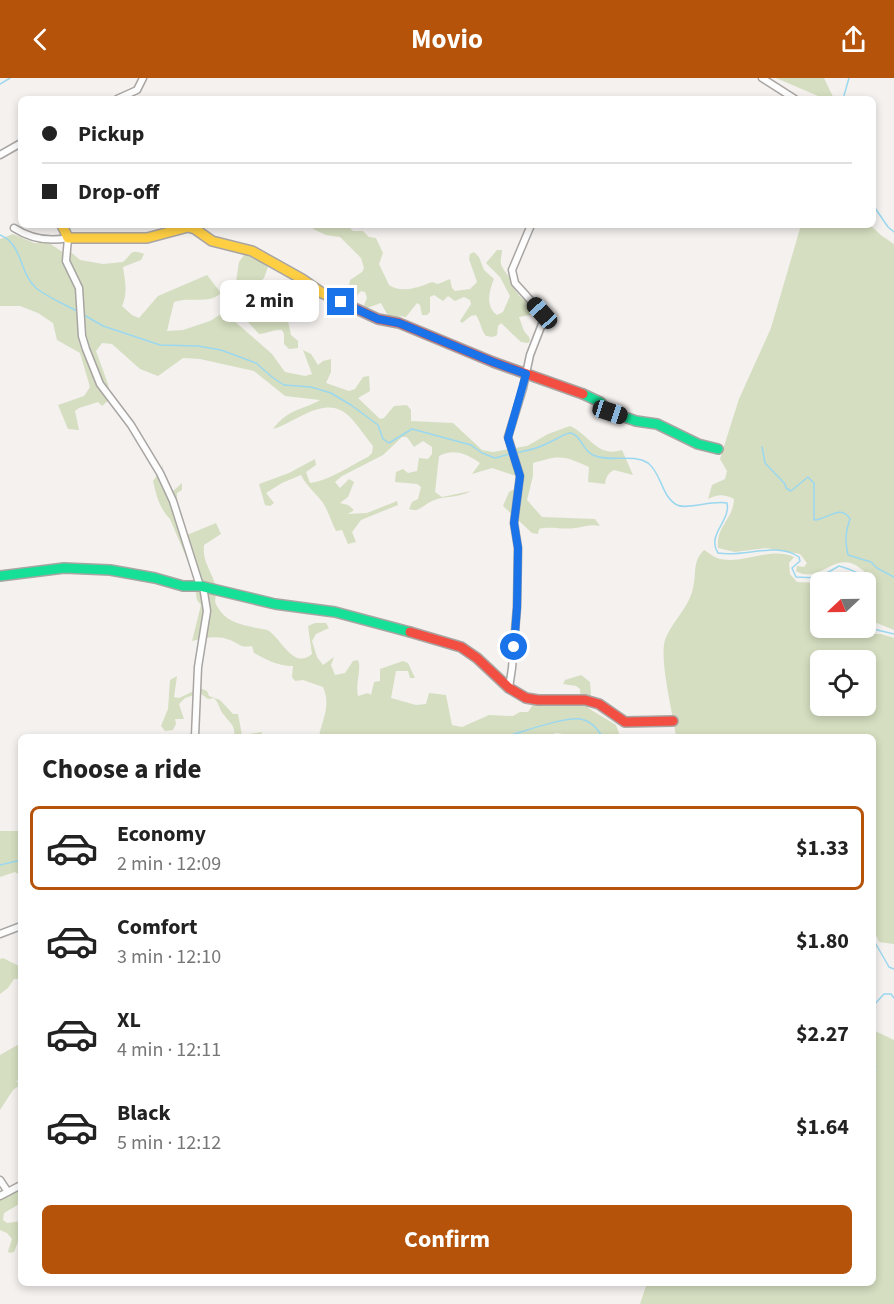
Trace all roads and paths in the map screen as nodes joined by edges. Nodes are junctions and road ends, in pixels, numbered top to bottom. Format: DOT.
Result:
graph roads {
  1 [pos="143,78"];
  2 [pos="762,78"];
  3 [pos="124,96"];
  4 [pos="790,96"];
  5 [pos="18,146"];
  6 [pos="0,155"];
  7 [pos="14,228"];
  8 [pos="63,228"];
  9 [pos="184,228"];
  10 [pos="192,228"];
  11 [pos="530,228"];
  12 [pos="68,238"];
  13 [pos="526,374"];
  14 [pos="718,449"];
  15 [pos="0,576"];
  16 [pos="201,586"];
  17 [pos="508,688"];
  18 [pos="673,721"];
  19 [pos="195,734"];
  20 [pos="18,927"];
  21 [pos="0,934"];
  22 [pos="0,1180"];
  23 [pos="18,1187"];
  24 [pos="8,1192"];
  25 [pos="0,1196"];
  1 -- 3 [label="street"];
  2 -- 4 [label="street"];
  5 -- 6 [label="street"];
  7 -- 12 [label="street"];
  8 -- 12 [label="street"];
  9 -- 12 [label="street"];
  10 -- 13 [label="street"];
  11 -- 13 [label="street"];
  12 -- 16 [label="street"];
  13 -- 14 [label="street"];
  13 -- 17 [label="street"];
  15 -- 16 [label="street"];
  16 -- 17 [label="street"];
  16 -- 19 [label="street"];
  17 -- 18 [label="street"];
  20 -- 21 [label="street"];
  22 -- 24 [label="street"];
  23 -- 24 [label="street"];
  24 -- 25 [label="street"];
}
